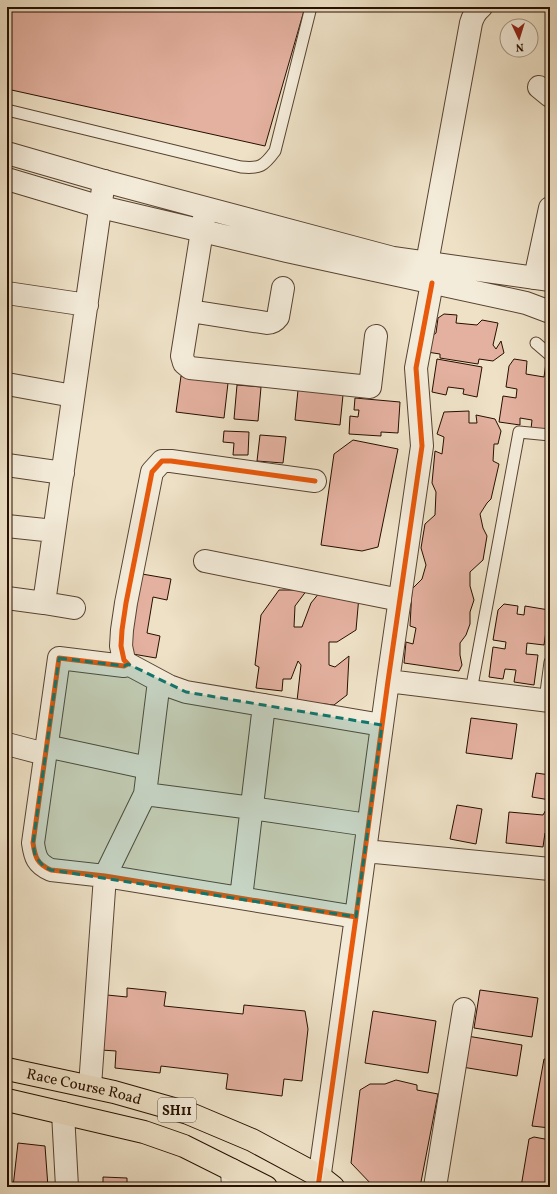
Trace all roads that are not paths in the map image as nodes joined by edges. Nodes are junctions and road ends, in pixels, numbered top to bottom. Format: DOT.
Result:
graph roads {
  1 [pos="311,7"];
  2 [pos="481,7"];
  3 [pos="7,110"];
  4 [pos="7,153"];
  5 [pos="7,179"];
  6 [pos="104,181"];
  7 [pos="100,207"];
  8 [pos="206,208"];
  9 [pos="550,208"];
  10 [pos="202,231"];
  11 [pos="430,273"];
  12 [pos="543,279"];
  13 [pos="283,288"];
  14 [pos="7,293"];
  15 [pos="87,305"];
  16 [pos="190,311"];
  17 [pos="550,312"];
  18 [pos="376,336"];
  19 [pos="536,343"];
  20 [pos="550,355"];
  21 [pos="7,384"];
  22 [pos="73,396"];
  23 [pos="550,435"];
  24 [pos="7,464"];
  25 [pos="63,473"];
  26 [pos="315,480"];
  27 [pos="7,526"];
  28 [pos="54,531"];
  29 [pos="205,561"];
  30 [pos="7,598"];
  31 [pos="400,600"];
  32 [pos="44,603"];
  33 [pos="74,608"];
  34 [pos="550,662"];
  35 [pos="128,664"];
  36 [pos="159,681"];
  37 [pos="388,681"];
  38 [pos="471,691"];
  39 [pos="547,701"];
  40 [pos="264,705"];
  41 [pos="382,725"];
  42 [pos="7,744"];
  43 [pos="46,750"];
  44 [pos="148,768"];
  45 [pos="145,794"];
  46 [pos="252,808"];
  47 [pos="368,825"];
  48 [pos="365,851"];
  49 [pos="550,869"];
  50 [pos="105,876"];
  51 [pos="241,898"];
  52 [pos="356,917"];
  53 [pos="464,1009"];
  54 [pos="7,1069"];
  55 [pos="90,1086"];
  56 [pos="7,1100"];
  57 [pos="63,1113"];
  58 [pos="232,1178"];
  59 [pos="323,1183"];
  60 [pos="67,1187"];
  61 [pos="266,1187"];
  62 [pos="435,1187"];
  1 -- 3 [label="lane"];
  2 -- 11 [label="street"];
  4 -- 6 [label="street"];
  5 -- 7 [label="street"];
  6 -- 7 [label="street"];
  6 -- 8 [label="street"];
  7 -- 10 [label="street"];
  7 -- 15 [label="street"];
  8 -- 10 [label="street"];
  8 -- 11 [label="street"];
  9 -- 12 [label="street"];
  10 -- 11 [label="street"];
  10 -- 16 [label="street"];
  11 -- 12 [label="street"];
  11 -- 17 [label="street"];
  11 -- 31 [label="street"];
  13 -- 16 [label="street"];
  14 -- 15 [label="street"];
  15 -- 22 [label="street"];
  16 -- 18 [label="street"];
  19 -- 20 [label="lane"];
  21 -- 22 [label="street"];
  22 -- 25 [label="street"];
  23 -- 38 [label="lane"];
  24 -- 25 [label="street"];
  25 -- 28 [label="street"];
  26 -- 35 [label="street"];
  27 -- 28 [label="street"];
  28 -- 32 [label="street"];
  29 -- 31 [label="street"];
  30 -- 32 [label="street"];
  31 -- 37 [label="street"];
  32 -- 33 [label="street"];
  34 -- 39 [label="lane"];
  35 -- 36 [label="street"];
  35 -- 43 [label="street"];
  36 -- 40 [label="street"];
  36 -- 44 [label="street"];
  37 -- 38 [label="street"];
  37 -- 41 [label="street"];
  38 -- 39 [label="street"];
  40 -- 41 [label="street"];
  40 -- 46 [label="street"];
  41 -- 47 [label="street"];
  42 -- 43 [label="street"];
  43 -- 44 [label="street"];
  43 -- 50 [label="street"];
  44 -- 45 [label="street"];
  45 -- 46 [label="street"];
  45 -- 50 [label="street"];
  46 -- 47 [label="street"];
  46 -- 51 [label="street"];
  47 -- 48 [label="street"];
  48 -- 49 [label="street"];
  48 -- 52 [label="street"];
  50 -- 51 [label="street"];
  50 -- 55 [label="street"];
  51 -- 52 [label="street"];
  52 -- 59 [label="street"];
  53 -- 62 [label="street"];
  54 -- 55 [label="main road, Race Course Road / SH11"];
  55 -- 59 [label="main road, Race Course Road / SH11"];
  56 -- 57 [label="main road, Race Course Road / SH11"];
  57 -- 58 [label="main road, Race Course Road / SH11"];
  57 -- 60 [label="street"];
  58 -- 61 [label="main road, Race Course Road / SH11"];
}
